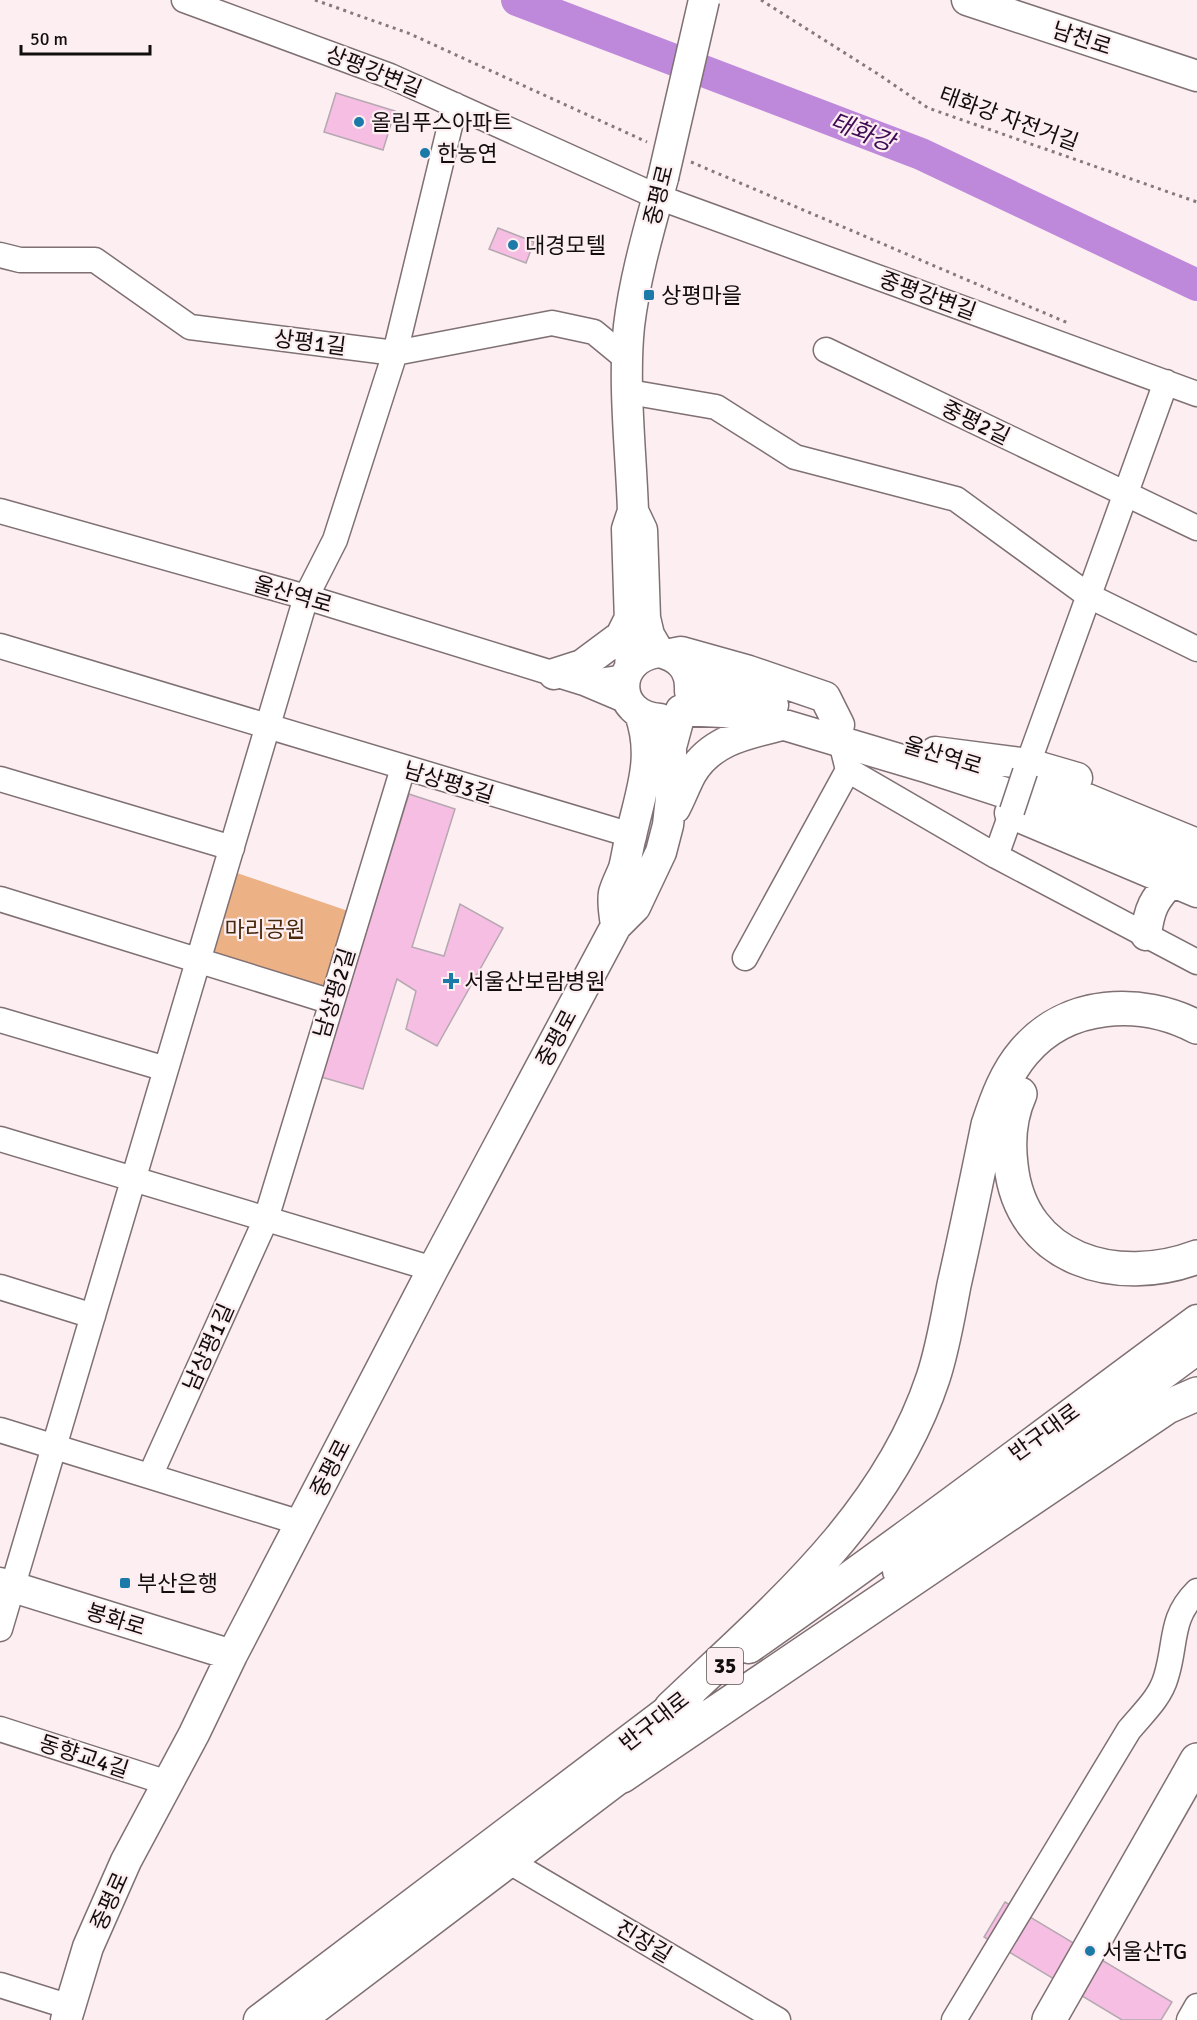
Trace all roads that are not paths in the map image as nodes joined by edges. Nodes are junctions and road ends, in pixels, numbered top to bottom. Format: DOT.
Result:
graph roads {
  1 [pos="184,0"];
  2 [pos="704,0"];
  3 [pos="967,0"];
  4 [pos="1197,76"];
  5 [pos="455,105"];
  6 [pos="660,187"];
  7 [pos="0,255"];
  8 [pos="826,350"];
  9 [pos="395,353"];
  10 [pos="628,360"];
  11 [pos="1166,382"];
  12 [pos="628,392"];
  13 [pos="1197,394"];
  14 [pos="1126,494"];
  15 [pos="633,511"];
  16 [pos="2,517"];
  17 [pos="1197,528"];
  18 [pos="1089,596"];
  19 [pos="306,597"];
  20 [pos="630,618"];
  21 [pos="0,646"];
  22 [pos="1197,649"];
  23 [pos="672,660"];
  24 [pos="554,674"];
  25 [pos="631,690"];
  26 [pos="681,710"];
  27 [pos="783,725"];
  28 [pos="268,727"];
  29 [pos="843,746"];
  30 [pos="932,760"];
  31 [pos="403,768"];
  32 [pos="1027,768"];
  33 [pos="0,779"];
  34 [pos="1011,812"];
  35 [pos="668,825"];
  36 [pos="1197,825"];
  37 [pos="631,835"];
  38 [pos="1197,844"];
  39 [pos="232,848"];
  40 [pos="996,856"];
  41 [pos="1189,880"];
  42 [pos="0,899"];
  43 [pos="616,926"];
  44 [pos="1146,935"];
  45 [pos="745,957"];
  46 [pos="199,961"];
  47 [pos="1197,962"];
  48 [pos="332,1002"];
  49 [pos="0,1020"];
  50 [pos="1197,1027"];
  51 [pos="1197,1046"];
  52 [pos="166,1070"];
  53 [pos="0,1139"];
  54 [pos="134,1179"];
  55 [pos="266,1219"];
  56 [pos="1197,1257"];
  57 [pos="433,1269"];
  58 [pos="0,1287"];
  59 [pos="93,1316"];
  60 [pos="1197,1320"];
  61 [pos="1197,1349"];
  62 [pos="1197,1394"];
  63 [pos="0,1430"];
  64 [pos="54,1446"];
  65 [pos="150,1476"];
  66 [pos="302,1523"];
  67 [pos="6,1585"];
  68 [pos="1197,1591"];
  69 [pos="0,1629"];
  70 [pos="232,1655"];
  71 [pos="671,1708"];
  72 [pos="0,1729"];
  73 [pos="1197,1760"];
  74 [pos="622,1776"];
  75 [pos="168,1784"];
  76 [pos="1197,1793"];
  77 [pos="510,1862"];
  78 [pos="0,1985"];
  79 [pos="1197,2006"];
  80 [pos="66,2017"];
  81 [pos="259,2020"];
  82 [pos="300,2020"];
  83 [pos="778,2020"];
  84 [pos="954,2020"];
  85 [pos="1049,2020"];
  86 [pos="1065,2020"];
  87 [pos="1189,2020"];
  1 -- 5 [label="street, 상평강변길"];
  2 -- 6 [label="main road, 중평로, bridge"];
  3 -- 4 [label="main road, 남천로"];
  5 -- 6 [label="street, 상평강변길"];
  5 -- 9 [label="street"];
  6 -- 10 [label="main road, 중평로"];
  6 -- 11 [label="street, 중평강변길"];
  7 -- 9 [label="street, 상평1길"];
  8 -- 14 [label="street, 중평2길"];
  9 -- 10 [label="street, 상평1길"];
  9 -- 19 [label="street"];
  10 -- 12 [label="main road, 중평로"];
  11 -- 13 [label="street, 중평강변길"];
  11 -- 14 [label="street"];
  12 -- 15 [label="main road, 중평로"];
  12 -- 18 [label="street"];
  14 -- 17 [label="street, 중평2길"];
  14 -- 18 [label="street"];
  15 -- 20 [label="main road"];
  15 -- 23 [label="main road"];
  16 -- 19 [label="street, 울산역로"];
  18 -- 22 [label="street"];
  18 -- 32 [label="street"];
  19 -- 24 [label="street, 울산역로"];
  19 -- 28 [label="street"];
  20 -- 24 [label="main road"];
  20 -- 25 [label="main road"];
  21 -- 28 [label="street, 남상평3길"];
  23 -- 25 [label="main road"];
  23 -- 26 [label="main road"];
  23 -- 29 [label="main road, 울산역로"];
  24 -- 25 [label="street, 울산역로"];
  25 -- 26 [label="main road"];
  25 -- 37 [label="main road"];
  26 -- 27 [label="main road, 울산역로"];
  26 -- 35 [label="main road"];
  27 -- 29 [label="main road, 울산역로"];
  27 -- 35 [label="main road"];
  28 -- 31 [label="street, 남상평3길"];
  28 -- 39 [label="street"];
  29 -- 30 [label="main road, 울산역로"];
  29 -- 40 [label="street, 울산역로"];
  29 -- 45 [label="street"];
  30 -- 32 [label="main road"];
  30 -- 34 [label="main road"];
  30 -- 38 [label="main road, 울산역로"];
  30 -- 41 [label="main road, 울산역로"];
  31 -- 37 [label="street, 남상평3길"];
  31 -- 48 [label="street, 남상평2길"];
  32 -- 34 [label="street, bridge"];
  32 -- 36 [label="main road"];
  33 -- 39 [label="street"];
  34 -- 40 [label="street"];
  34 -- 41 [label="main road"];
  35 -- 43 [label="main road, 중평로"];
  37 -- 43 [label="main road"];
  39 -- 46 [label="street"];
  40 -- 44 [label="street, 울산역로"];
  41 -- 44 [label="main road"];
  42 -- 46 [label="street"];
  43 -- 57 [label="main road, 중평로"];
  44 -- 47 [label="street, 울산역로"];
  46 -- 48 [label="street"];
  46 -- 52 [label="street"];
  48 -- 55 [label="street, 남상평2길"];
  49 -- 52 [label="street"];
  50 -- 71 [label="highway"];
  51 -- 56 [label="highway"];
  52 -- 54 [label="street"];
  53 -- 54 [label="street"];
  54 -- 55 [label="street"];
  54 -- 59 [label="street"];
  55 -- 57 [label="street"];
  55 -- 65 [label="street, 남상평1길"];
  57 -- 66 [label="main road, 중평로"];
  58 -- 59 [label="street"];
  59 -- 64 [label="street"];
  60 -- 71 [label="main road, 반구대로 / 35"];
  61 -- 74 [label="main road, 반구대로 / 35"];
  62 -- 74 [label="highway"];
  63 -- 64 [label="street"];
  64 -- 65 [label="street"];
  64 -- 67 [label="street"];
  65 -- 66 [label="street"];
  66 -- 70 [label="main road, 중평로"];
  67 -- 69 [label="street"];
  67 -- 70 [label="main road, 봉화로"];
  68 -- 84 [label="street"];
  70 -- 75 [label="main road, 중평로"];
  71 -- 81 [label="main road, 반구대로 / 35"];
  72 -- 75 [label="street, 동향교4길"];
  73 -- 85 [label="highway"];
  74 -- 77 [label="main road, 반구대로 / 35"];
  75 -- 80 [label="main road, 중평로"];
  76 -- 86 [label="highway"];
  77 -- 82 [label="main road, 반구대로 / 35"];
  77 -- 83 [label="street, 진장길"];
  78 -- 80 [label="street"];
  79 -- 87 [label="street"];
}
